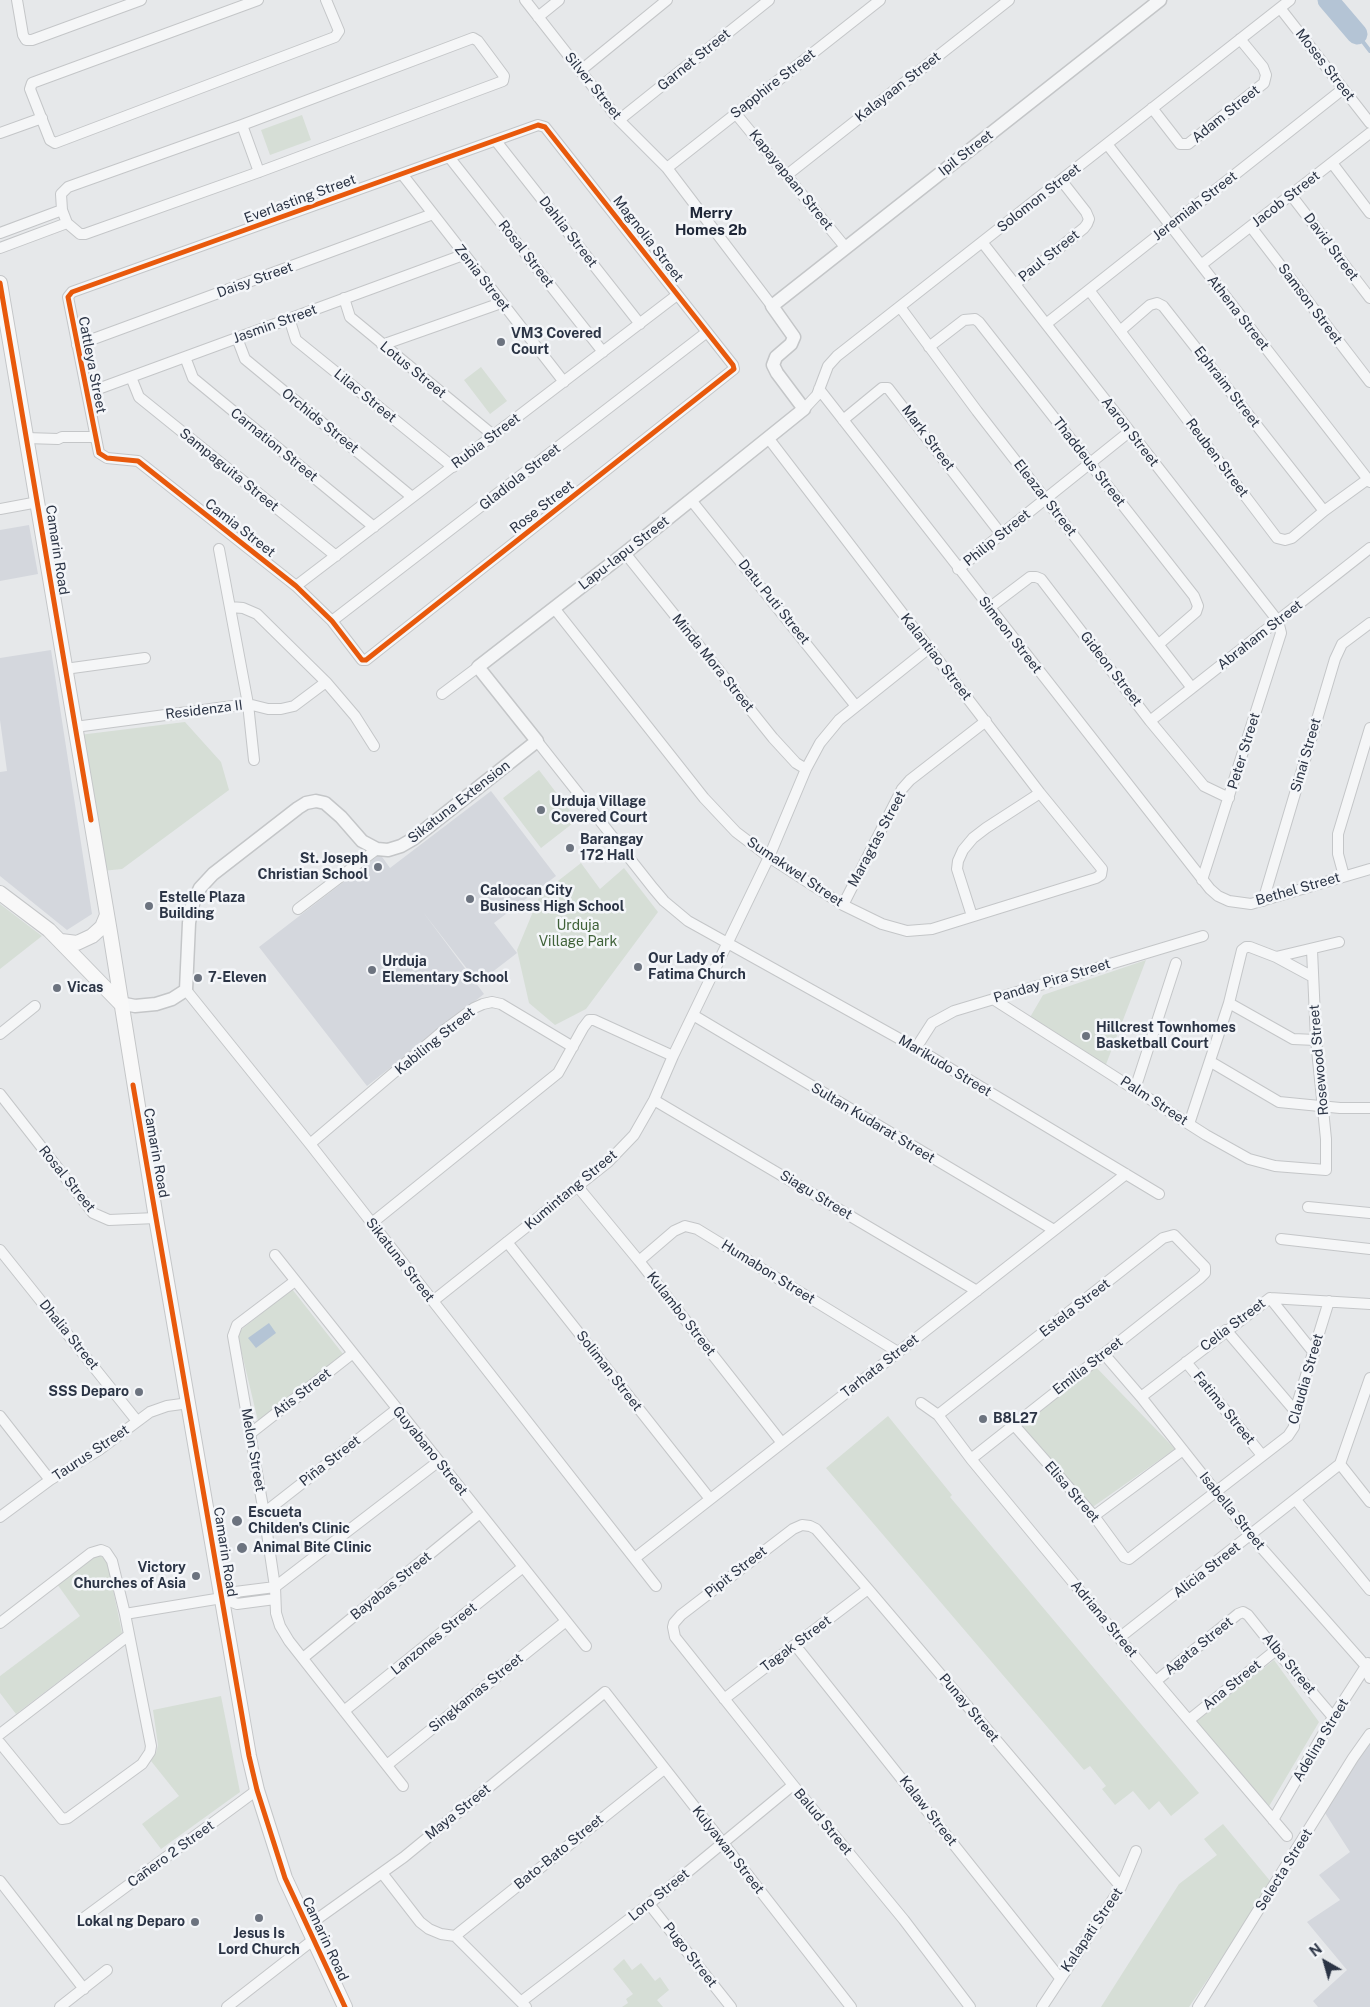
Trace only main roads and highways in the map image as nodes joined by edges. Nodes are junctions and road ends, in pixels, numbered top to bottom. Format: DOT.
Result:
graph roads {
  1 [pos="0,283"];
  2 [pos="0,893"];
  3 [pos="107,915"];
  4 [pos="110,932"];
  5 [pos="61,942"];
  6 [pos="72,952"];
  7 [pos="120,1003"];
  8 [pos="345,2007"];
  1 -- 3 [label="main road, Camarin Road"];
  2 -- 5 [label="main road"];
  3 -- 4 [label="main road, Camarin Road"];
  3 -- 5 [label="main road"];
  4 -- 6 [label="main road"];
  4 -- 7 [label="main road, Camarin Road"];
  5 -- 6 [label="main road"];
  6 -- 7 [label="main road"];
  7 -- 8 [label="main road, Camarin Road"];
}
